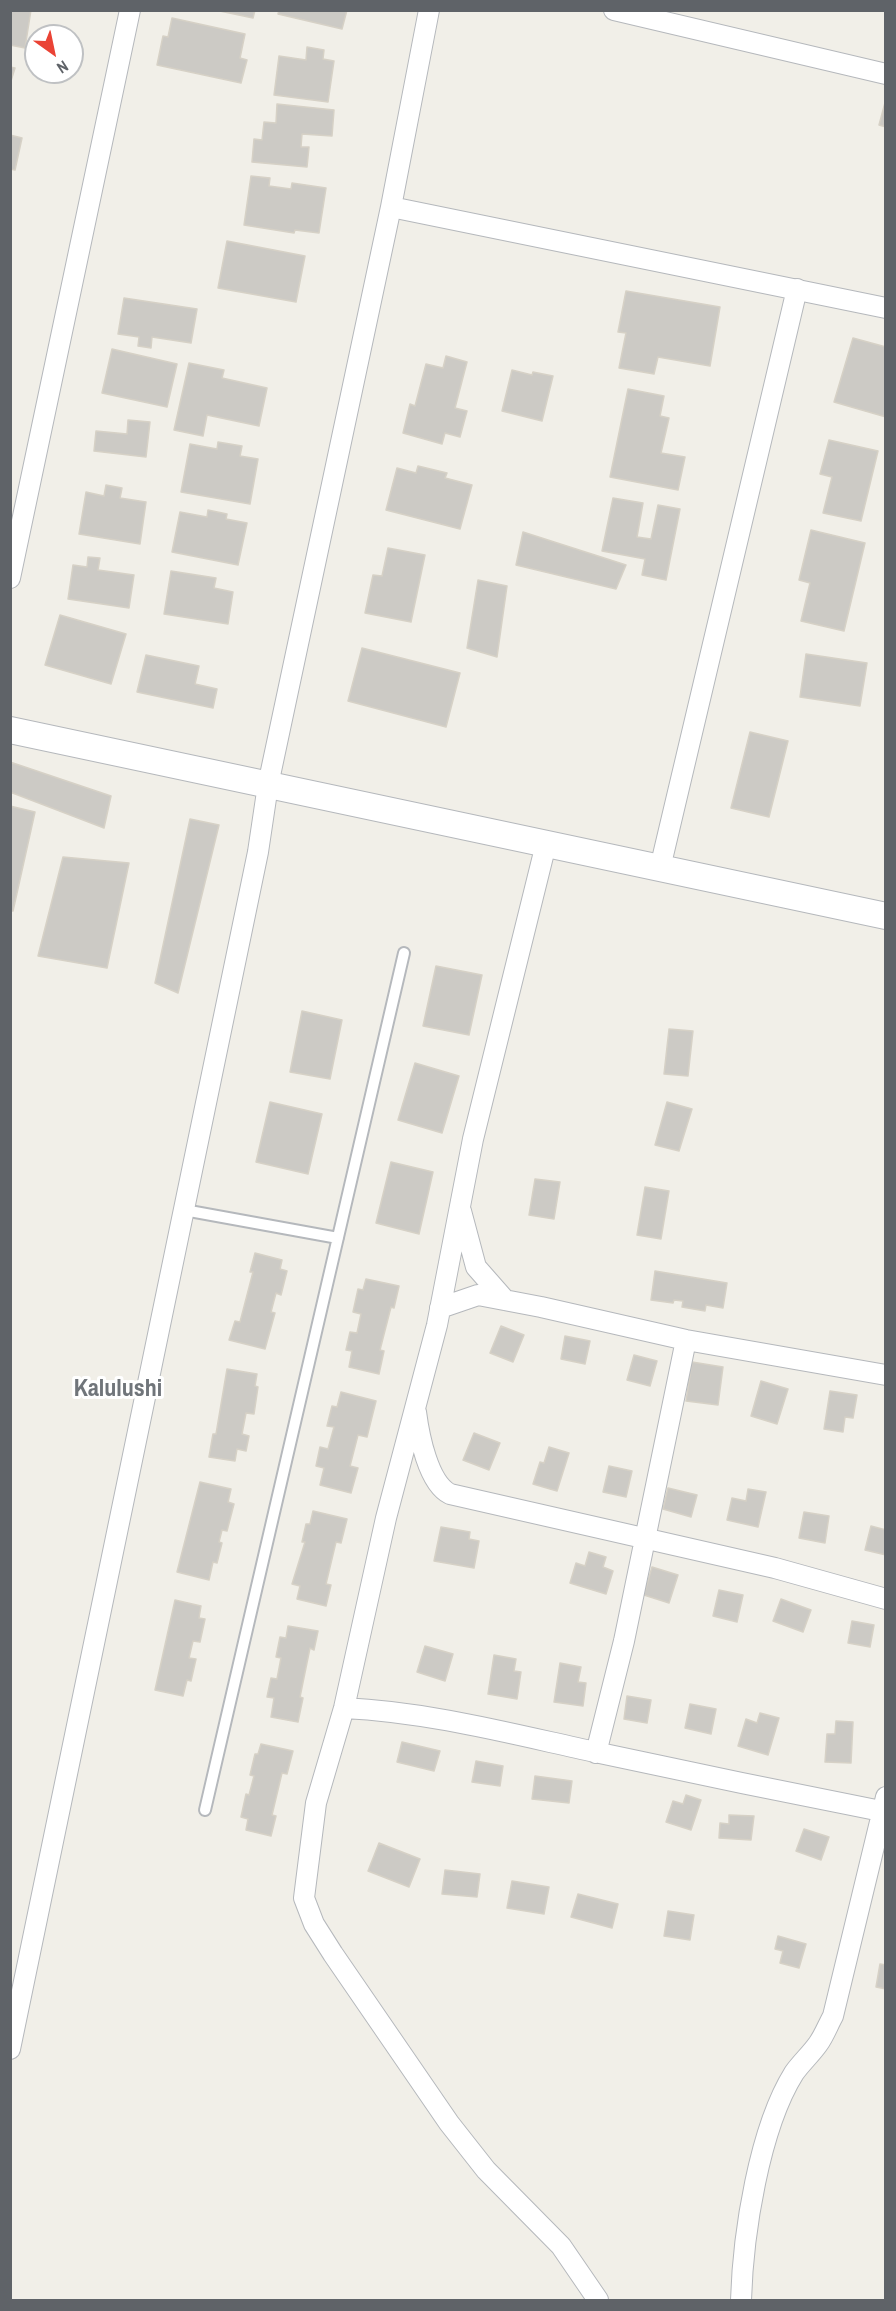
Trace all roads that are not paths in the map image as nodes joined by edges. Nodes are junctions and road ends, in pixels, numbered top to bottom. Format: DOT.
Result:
graph roads {
  1 [pos="130,10"];
  2 [pos="429,10"];
  3 [pos="614,10"];
  4 [pos="885,74"];
  5 [pos="391,207"];
  6 [pos="796,289"];
  7 [pos="885,308"];
  8 [pos="10,578"];
  9 [pos="10,730"];
  10 [pos="268,785"];
  11 [pos="546,844"];
  12 [pos="660,868"];
  13 [pos="885,916"];
  14 [pos="404,953"];
  15 [pos="460,1207"];
  16 [pos="184,1210"];
  17 [pos="338,1238"];
  18 [pos="505,1300"];
  19 [pos="440,1308"];
  20 [pos="686,1340"];
  21 [pos="885,1375"];
  22 [pos="416,1405"];
  23 [pos="644,1539"];
  24 [pos="885,1599"];
  25 [pos="344,1708"];
  26 [pos="596,1753"];
  27 [pos="884,1807"];
  28 [pos="205,1810"];
  29 [pos="10,2049"];
  30 [pos="598,2301"];
  31 [pos="741,2301"];
  1 -- 8 [label="street"];
  2 -- 5 [label="street"];
  3 -- 4 [label="street"];
  5 -- 6 [label="street"];
  5 -- 10 [label="street"];
  6 -- 7 [label="street"];
  6 -- 12 [label="street"];
  9 -- 10 [label="street"];
  10 -- 11 [label="street"];
  10 -- 16 [label="street"];
  11 -- 12 [label="street"];
  11 -- 15 [label="street"];
  12 -- 13 [label="street"];
  14 -- 17 [label="lane"];
  15 -- 18 [label="street"];
  15 -- 19 [label="street"];
  16 -- 17 [label="lane"];
  16 -- 29 [label="street"];
  17 -- 28 [label="lane"];
  18 -- 19 [label="street"];
  18 -- 20 [label="street"];
  19 -- 22 [label="street"];
  20 -- 21 [label="street"];
  20 -- 23 [label="street"];
  22 -- 23 [label="street"];
  22 -- 25 [label="street"];
  23 -- 24 [label="street"];
  23 -- 26 [label="street"];
  25 -- 26 [label="street"];
  25 -- 30 [label="street"];
  26 -- 27 [label="street"];
  27 -- 31 [label="street"];
}
